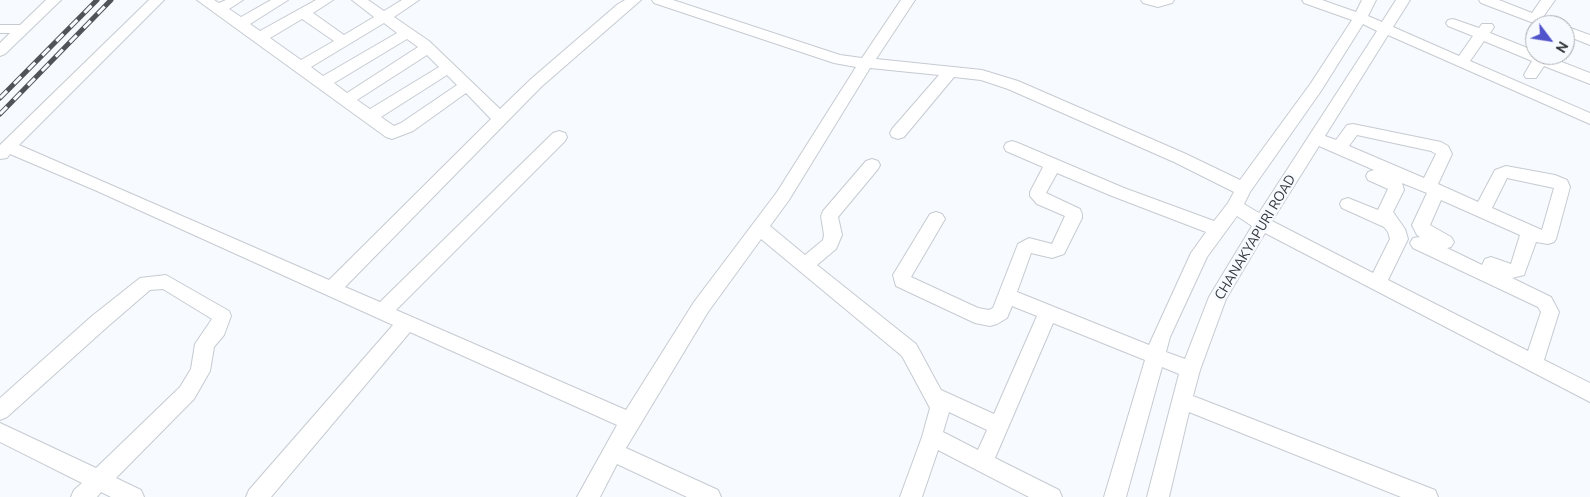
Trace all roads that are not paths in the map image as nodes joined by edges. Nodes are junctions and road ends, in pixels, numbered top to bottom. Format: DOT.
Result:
graph roads {
  1 [pos="54,0"];
  2 [pos="157,0"];
  3 [pos="204,0"];
  4 [pos="236,0"];
  5 [pos="281,0"];
  6 [pos="326,0"];
  7 [pos="359,0"];
  8 [pos="412,0"];
  9 [pos="634,0"];
  10 [pos="659,0"];
  11 [pos="908,0"];
  12 [pos="1148,0"];
  13 [pos="1167,0"];
  14 [pos="1310,0"];
  15 [pos="1369,0"];
  16 [pos="1402,0"];
  17 [pos="1486,0"];
  18 [pos="1548,0"];
  19 [pos="219,9"];
  20 [pos="303,13"];
  21 [pos="1525,15"];
  22 [pos="1538,15"];
  23 [pos="384,17"];
  24 [pos="1360,18"];
  25 [pos="241,23"];
  26 [pos="1453,23"];
  27 [pos="0,29"];
  28 [pos="23,30"];
  29 [pos="1385,30"];
  30 [pos="1485,30"];
  31 [pos="407,33"];
  32 [pos="1575,34"];
  33 [pos="260,37"];
  34 [pos="1590,40"];
  35 [pos="344,41"];
  36 [pos="427,48"];
  37 [pos="1525,49"];
  38 [pos="0,51"];
  39 [pos="866,63"];
  40 [pos="1461,63"];
  41 [pos="1537,65"];
  42 [pos="1559,65"];
  43 [pos="301,67"];
  44 [pos="447,68"];
  45 [pos="950,72"];
  46 [pos="1531,75"];
  47 [pos="1590,79"];
  48 [pos="323,83"];
  49 [pos="466,86"];
  50 [pos="346,100"];
  51 [pos="369,117"];
  52 [pos="501,119"];
  53 [pos="1590,119"];
  54 [pos="898,134"];
  55 [pos="558,137"];
  56 [pos="1313,142"];
  57 [pos="1012,147"];
  58 [pos="1339,148"];
  59 [pos="4,151"];
  60 [pos="1052,164"];
  61 [pos="872,165"];
  62 [pos="1243,188"];
  63 [pos="1432,189"];
  64 [pos="1348,204"];
  65 [pos="1235,206"];
  66 [pos="1482,211"];
  67 [pos="936,219"];
  68 [pos="1389,222"];
  69 [pos="1262,224"];
  70 [pos="760,228"];
  71 [pos="1217,229"];
  72 [pos="1530,232"];
  73 [pos="1419,243"];
  74 [pos="804,265"];
  75 [pos="1377,284"];
  76 [pos="332,289"];
  77 [pos="1006,296"];
  78 [pos="382,312"];
  79 [pos="1048,313"];
  80 [pos="406,322"];
  81 [pos="1156,356"];
  82 [pos="1533,364"];
  83 [pos="1190,370"];
  84 [pos="1590,392"];
  85 [pos="934,396"];
  86 [pos="1182,400"];
  87 [pos="0,411"];
  88 [pos="630,421"];
  89 [pos="999,426"];
  90 [pos="0,432"];
  91 [pos="932,437"];
  92 [pos="613,452"];
  93 [pos="983,463"];
  94 [pos="99,480"];
  95 [pos="82,497"];
  96 [pos="133,497"];
  97 [pos="257,497"];
  98 [pos="588,497"];
  99 [pos="710,497"];
  100 [pos="911,497"];
  101 [pos="1051,497"];
  102 [pos="1115,497"];
  103 [pos="1158,497"];
  104 [pos="1427,497"];
  1 -- 28 [label="street"];
  2 -- 59 [label="street"];
  3 -- 19 [label="street"];
  4 -- 19 [label="street"];
  5 -- 25 [label="street"];
  6 -- 20 [label="street"];
  7 -- 23 [label="street"];
  8 -- 23 [label="street"];
  9 -- 52 [label="street"];
  10 -- 39 [label="street"];
  11 -- 39 [label="street"];
  12 -- 13 [label="street"];
  14 -- 24 [label="street"];
  15 -- 24 [label="street"];
  16 -- 29 [label="street, CHANAKYAPURI ROAD"];
  17 -- 21 [label="street"];
  18 -- 22 [label="street"];
  19 -- 25 [label="street"];
  20 -- 33 [label="street"];
  20 -- 35 [label="street"];
  23 -- 31 [label="street"];
  23 -- 35 [label="street"];
  24 -- 29 [label="street"];
  24 -- 62 [label="street"];
  25 -- 33 [label="street"];
  26 -- 30 [label="street"];
  27 -- 28 [label="street"];
  28 -- 38 [label="street"];
  29 -- 40 [label="street"];
  29 -- 56 [label="street, CHANAKYAPURI ROAD"];
  30 -- 37 [label="street"];
  30 -- 40 [label="street"];
  31 -- 36 [label="street"];
  31 -- 48 [label="street"];
  32 -- 34 [label="street"];
  33 -- 43 [label="street"];
  35 -- 43 [label="street"];
  36 -- 44 [label="street"];
  36 -- 50 [label="street"];
  39 -- 45 [label="street"];
  39 -- 70 [label="street"];
  40 -- 53 [label="street"];
  41 -- 46 [label="street"];
  42 -- 47 [label="street"];
  43 -- 48 [label="street"];
  44 -- 49 [label="street"];
  44 -- 51 [label="street"];
  45 -- 54 [label="street"];
  45 -- 62 [label="street"];
  48 -- 50 [label="street"];
  49 -- 51 [label="street"];
  49 -- 52 [label="street"];
  50 -- 51 [label="street"];
  52 -- 76 [label="street"];
  55 -- 78 [label="street"];
  56 -- 58 [label="street"];
  56 -- 68 [label="street"];
  56 -- 69 [label="street, CHANAKYAPURI ROAD"];
  57 -- 60 [label="street"];
  58 -- 63 [label="street"];
  58 -- 63 [label="street"];
  59 -- 76 [label="street"];
  60 -- 71 [label="street"];
  60 -- 77 [label="street"];
  61 -- 74 [label="street"];
  62 -- 65 [label="street"];
  63 -- 66 [label="street"];
  63 -- 72 [label="street"];
  64 -- 68 [label="street"];
  65 -- 69 [label="street"];
  65 -- 71 [label="street"];
  66 -- 72 [label="street"];
  66 -- 72 [label="street"];
  67 -- 77 [label="street"];
  68 -- 75 [label="street"];
  69 -- 75 [label="street"];
  69 -- 83 [label="street, CHANAKYAPURI ROAD"];
  70 -- 74 [label="street"];
  70 -- 88 [label="street"];
  71 -- 81 [label="street"];
  73 -- 82 [label="street"];
  74 -- 85 [label="street"];
  75 -- 82 [label="street"];
  76 -- 78 [label="street"];
  77 -- 79 [label="street"];
  78 -- 80 [label="street"];
  79 -- 81 [label="street"];
  79 -- 89 [label="street"];
  80 -- 88 [label="street"];
  80 -- 97 [label="street"];
  81 -- 83 [label="street"];
  81 -- 102 [label="street"];
  82 -- 84 [label="street"];
  83 -- 86 [label="street, CHANAKYAPURI ROAD"];
  85 -- 89 [label="street"];
  85 -- 91 [label="street"];
  86 -- 103 [label="street, CHANAKYAPURI ROAD"];
  86 -- 104 [label="street"];
  87 -- 94 [label="street"];
  88 -- 92 [label="street"];
  89 -- 93 [label="street"];
  90 -- 94 [label="street"];
  91 -- 93 [label="street"];
  91 -- 100 [label="street"];
  92 -- 98 [label="street"];
  92 -- 99 [label="street"];
  93 -- 101 [label="street"];
  94 -- 95 [label="street"];
  94 -- 96 [label="street"];
}
